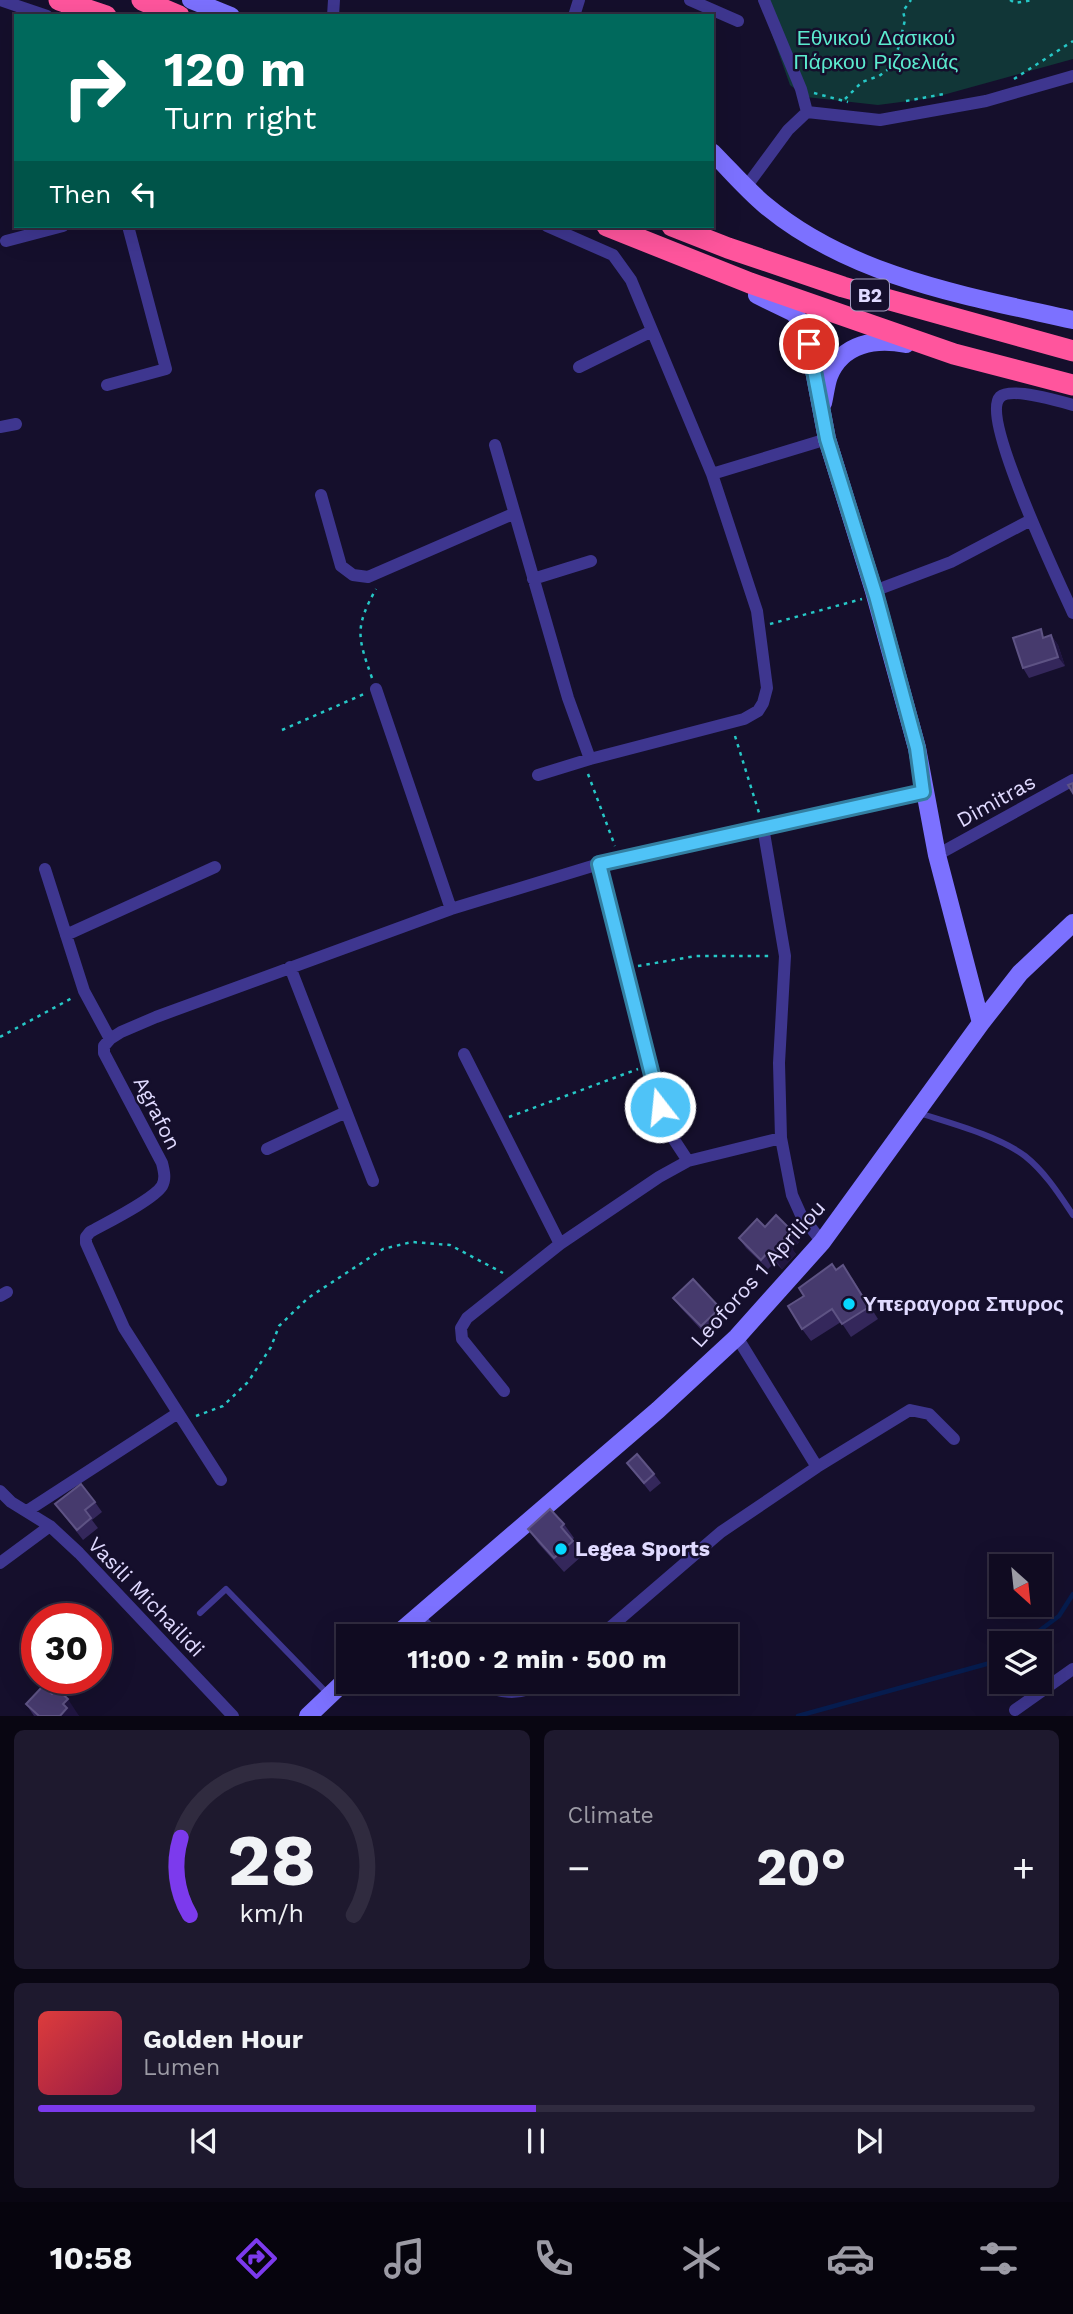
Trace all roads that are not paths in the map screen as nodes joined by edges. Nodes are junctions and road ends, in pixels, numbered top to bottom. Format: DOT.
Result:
graph roads {
  1 [pos="0,0"];
  2 [pos="59,0"];
  3 [pos="142,0"];
  4 [pos="191,0"];
  5 [pos="690,0"];
  6 [pos="764,0"];
  7 [pos="41,14"];
  8 [pos="100,14"];
  9 [pos="174,14"];
  10 [pos="227,14"];
  11 [pos="738,21"];
  12 [pos="1073,75"];
  13 [pos="807,112"];
  14 [pos="714,154"];
  15 [pos="746,187"];
  16 [pos="56,228"];
  17 [pos="129,228"];
  18 [pos="552,228"];
  19 [pos="612,228"];
  20 [pos="677,228"];
  21 [pos="6,242"];
  22 [pos="680,255"];
  23 [pos="1073,320"];
  24 [pos="652,331"];
  25 [pos="1073,351"];
  26 [pos="954,354"];
  27 [pos="579,367"];
  28 [pos="107,385"];
  29 [pos="1073,385"];
  30 [pos="1073,405"];
  31 [pos="822,407"];
  32 [pos="16,424"];
  33 [pos="0,427"];
  34 [pos="827,439"];
  35 [pos="495,445"];
  36 [pos="712,474"];
  37 [pos="321,495"];
  38 [pos="513,514"];
  39 [pos="1031,520"];
  40 [pos="591,561"];
  41 [pos="533,579"];
  42 [pos="875,593"];
  43 [pos="1073,613"];
  44 [pos="376,690"];
  45 [pos="586,760"];
  46 [pos="538,775"];
  47 [pos="1073,780"];
  48 [pos="923,792"];
  49 [pos="763,827"];
  50 [pos="937,855"];
  51 [pos="599,864"];
  52 [pos="215,867"];
  53 [pos="45,869"];
  54 [pos="451,909"];
  55 [pos="1073,923"];
  56 [pos="66,936"];
  57 [pos="290,967"];
  58 [pos="981,1023"];
  59 [pos="110,1039"];
  60 [pos="464,1054"];
  61 [pos="346,1112"];
  62 [pos="917,1112"];
  63 [pos="780,1138"];
  64 [pos="267,1149"];
  65 [pos="688,1161"];
  66 [pos="373,1181"];
  67 [pos="1073,1215"];
  68 [pos="822,1242"];
  69 [pos="560,1244"];
  70 [pos="737,1337"];
  71 [pos="504,1391"];
  72 [pos="177,1413"];
  73 [pos="954,1439"];
  74 [pos="817,1467"];
  75 [pos="221,1479"];
  76 [pos="0,1491"];
  77 [pos="27,1511"];
  78 [pos="50,1526"];
  79 [pos="0,1563"];
  80 [pos="200,1614"];
  81 [pos="418,1616"];
  82 [pos="409,1624"];
  83 [pos="425,1624"];
  84 [pos="614,1624"];
  85 [pos="1073,1670"];
  86 [pos="336,1689"];
  87 [pos="330,1695"];
  88 [pos="1015,1710"];
  89 [pos="233,1716"];
  90 [pos="308,1716"];
  1 -- 7 [label="street"];
  2 -- 8 [label="highway"];
  3 -- 9 [label="highway"];
  4 -- 10 [label="street"];
  5 -- 11 [label="street"];
  6 -- 13 [label="street"];
  12 -- 13 [label="street"];
  13 -- 15 [label="street"];
  14 -- 15 [label="street"];
  15 -- 23 [label="street"];
  16 -- 21 [label="street"];
  17 -- 28 [label="street"];
  18 -- 24 [label="street"];
  19 -- 22 [label="highway, B2"];
  20 -- 25 [label="highway, B2"];
  22 -- 26 [label="highway, B2"];
  22 -- 31 [label="street"];
  24 -- 27 [label="street"];
  24 -- 36 [label="street"];
  26 -- 29 [label="highway, B2"];
  26 -- 31 [label="street"];
  30 -- 39 [label="street"];
  31 -- 34 [label="street"];
  32 -- 33 [label="street"];
  34 -- 36 [label="street"];
  34 -- 42 [label="street"];
  35 -- 38 [label="street"];
  36 -- 45 [label="street"];
  37 -- 38 [label="street"];
  38 -- 41 [label="street"];
  39 -- 42 [label="street"];
  39 -- 43 [label="street"];
  40 -- 41 [label="street"];
  41 -- 45 [label="street"];
  42 -- 48 [label="street"];
  44 -- 54 [label="street"];
  45 -- 46 [label="street"];
  47 -- 50 [label="street, Dimitras"];
  48 -- 49 [label="street"];
  48 -- 50 [label="street"];
  49 -- 51 [label="street"];
  49 -- 63 [label="street"];
  50 -- 58 [label="street"];
  51 -- 54 [label="street"];
  51 -- 65 [label="street"];
  52 -- 56 [label="street"];
  53 -- 56 [label="street"];
  54 -- 57 [label="street"];
  55 -- 58 [label="street, Leoforos 1 Apriliou"];
  56 -- 59 [label="street"];
  57 -- 59 [label="street"];
  57 -- 61 [label="street"];
  58 -- 62 [label="street, Leoforos 1 Apriliou"];
  59 -- 72 [label="street, Agrafon"];
  60 -- 69 [label="street"];
  61 -- 64 [label="street"];
  61 -- 66 [label="street"];
  62 -- 67 [label="lane"];
  62 -- 68 [label="street, Leoforos 1 Apriliou"];
  63 -- 65 [label="street"];
  63 -- 68 [label="street"];
  65 -- 69 [label="street"];
  68 -- 70 [label="street, Leoforos 1 Apriliou"];
  69 -- 71 [label="street"];
  70 -- 74 [label="street"];
  70 -- 81 [label="street, Leoforos 1 Apriliou"];
  72 -- 75 [label="street"];
  72 -- 77 [label="street"];
  73 -- 74 [label="street"];
  74 -- 84 [label="street"];
  76 -- 77 [label="street, Vasili Michailidi"];
  77 -- 78 [label="street, Vasili Michailidi"];
  78 -- 79 [label="street"];
  78 -- 89 [label="street, Vasili Michailidi"];
  80 -- 87 [label="lane"];
  81 -- 82 [label="street, Leoforos 1 Apriliou"];
  81 -- 83 [label="street"];
  85 -- 88 [label="street"];
  86 -- 87 [label="street"];
  87 -- 90 [label="street"];
}
